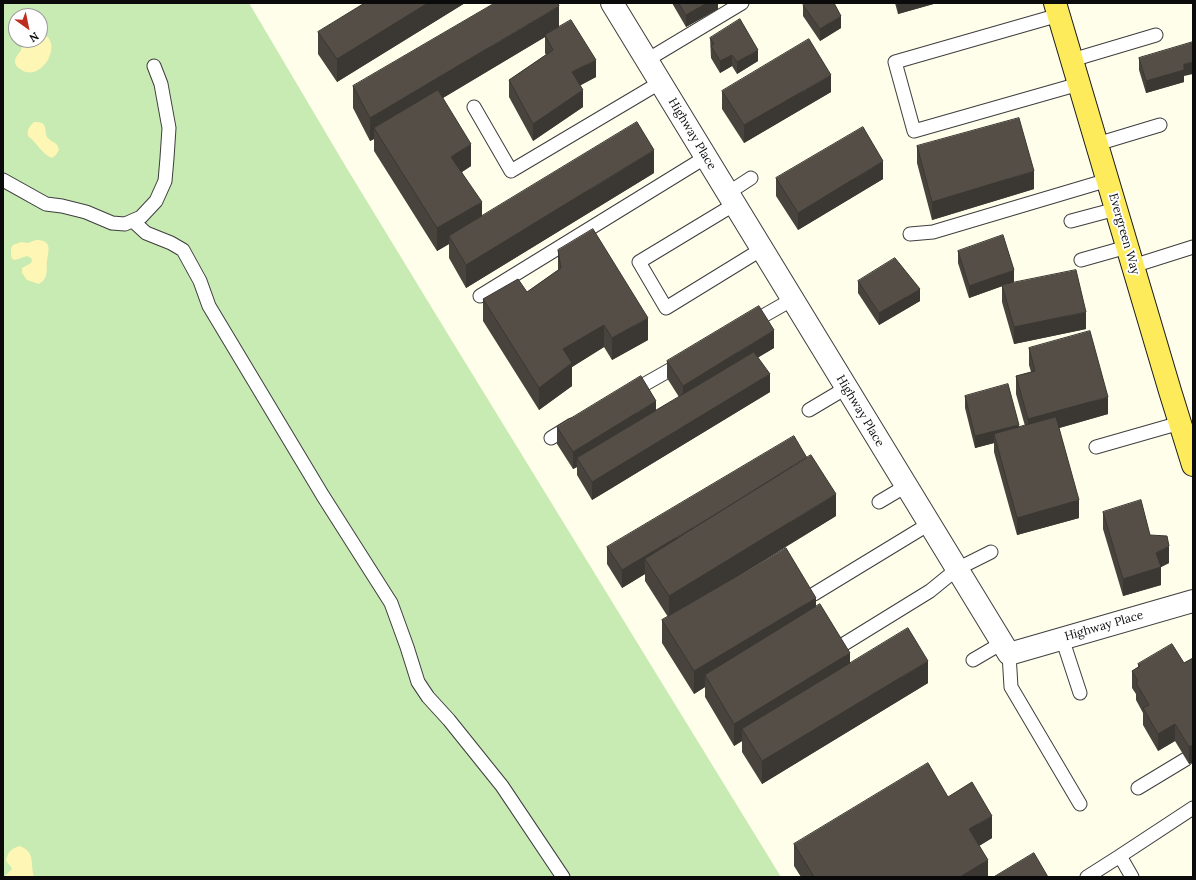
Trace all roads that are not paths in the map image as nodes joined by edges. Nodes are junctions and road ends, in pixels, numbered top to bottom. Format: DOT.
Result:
graph roads {
  1 [pos="612,3"];
  2 [pos="742,3"];
  3 [pos="1057,9"];
  4 [pos="1156,35"];
  5 [pos="647,60"];
  6 [pos="1072,60"];
  7 [pos="154,66"];
  8 [pos="661,82"];
  9 [pos="1079,84"];
  10 [pos="474,107"];
  11 [pos="1160,125"];
  12 [pos="1097,144"];
  13 [pos="706,158"];
  14 [pos="751,178"];
  15 [pos="3,180"];
  16 [pos="1108,180"];
  17 [pos="731,198"];
  18 [pos="1116,209"];
  19 [pos="133,221"];
  20 [pos="1071,221"];
  21 [pos="910,234"];
  22 [pos="1193,247"];
  23 [pos="762,249"];
  24 [pos="1130,256"];
  25 [pos="1081,260"];
  26 [pos="480,296"];
  27 [pos="793,299"];
  28 [pos="737,331"];
  29 [pos="689,358"];
  30 [pos="846,388"];
  31 [pos="620,398"];
  32 [pos="809,410"];
  33 [pos="586,418"];
  34 [pos="1187,421"];
  35 [pos="551,438"];
  36 [pos="1096,447"];
  37 [pos="1193,465"];
  38 [pos="906,486"];
  39 [pos="879,502"];
  40 [pos="929,524"];
  41 [pos="990,552"];
  42 [pos="957,569"];
  43 [pos="814,594"];
  44 [pos="1193,601"];
  45 [pos="1062,638"];
  46 [pos="844,644"];
  47 [pos="1005,648"];
  48 [pos="973,660"];
  49 [pos="1080,693"];
  50 [pos="1186,759"];
  51 [pos="1138,788"];
  52 [pos="1080,804"];
  53 [pos="1193,808"];
  54 [pos="1120,856"];
  55 [pos="563,877"];
  56 [pos="1087,877"];
  57 [pos="1132,877"];
  1 -- 5 [label="street, Highway Place"];
  2 -- 5 [label="lane"];
  3 -- 6 [label="main road, Evergreen Way"];
  3 -- 9 [label="lane"];
  4 -- 6 [label="lane"];
  5 -- 8 [label="street, Highway Place"];
  6 -- 9 [label="main road, Evergreen Way"];
  7 -- 19 [label="lane"];
  8 -- 10 [label="lane"];
  8 -- 13 [label="street, Highway Place"];
  9 -- 12 [label="main road, Evergreen Way"];
  11 -- 12 [label="lane"];
  12 -- 16 [label="main road, Evergreen Way"];
  13 -- 17 [label="street, Highway Place"];
  13 -- 26 [label="lane"];
  14 -- 17 [label="lane"];
  15 -- 19 [label="lane"];
  16 -- 18 [label="main road, Evergreen Way"];
  16 -- 21 [label="lane"];
  17 -- 23 [label="street, Highway Place"];
  17 -- 23 [label="lane"];
  18 -- 20 [label="lane"];
  18 -- 24 [label="main road, Evergreen Way"];
  19 -- 55 [label="lane"];
  22 -- 24 [label="lane"];
  23 -- 27 [label="street, Highway Place"];
  24 -- 25 [label="lane"];
  24 -- 34 [label="main road, Evergreen Way"];
  27 -- 28 [label="lane"];
  27 -- 30 [label="street, Highway Place"];
  29 -- 31 [label="lane"];
  30 -- 32 [label="lane"];
  30 -- 38 [label="street, Highway Place"];
  33 -- 35 [label="lane"];
  34 -- 36 [label="lane"];
  34 -- 37 [label="main road, Evergreen Way"];
  38 -- 39 [label="lane"];
  38 -- 40 [label="street, Highway Place"];
  40 -- 42 [label="street, Highway Place"];
  40 -- 43 [label="lane"];
  41 -- 42 [label="lane"];
  42 -- 46 [label="lane"];
  42 -- 47 [label="street, Highway Place"];
  44 -- 45 [label="street, Highway Place"];
  45 -- 47 [label="street, Highway Place"];
  45 -- 49 [label="lane"];
  47 -- 48 [label="lane"];
  47 -- 52 [label="lane"];
  50 -- 51 [label="lane"];
  53 -- 54 [label="lane"];
  54 -- 56 [label="lane"];
  54 -- 57 [label="lane"];
}
